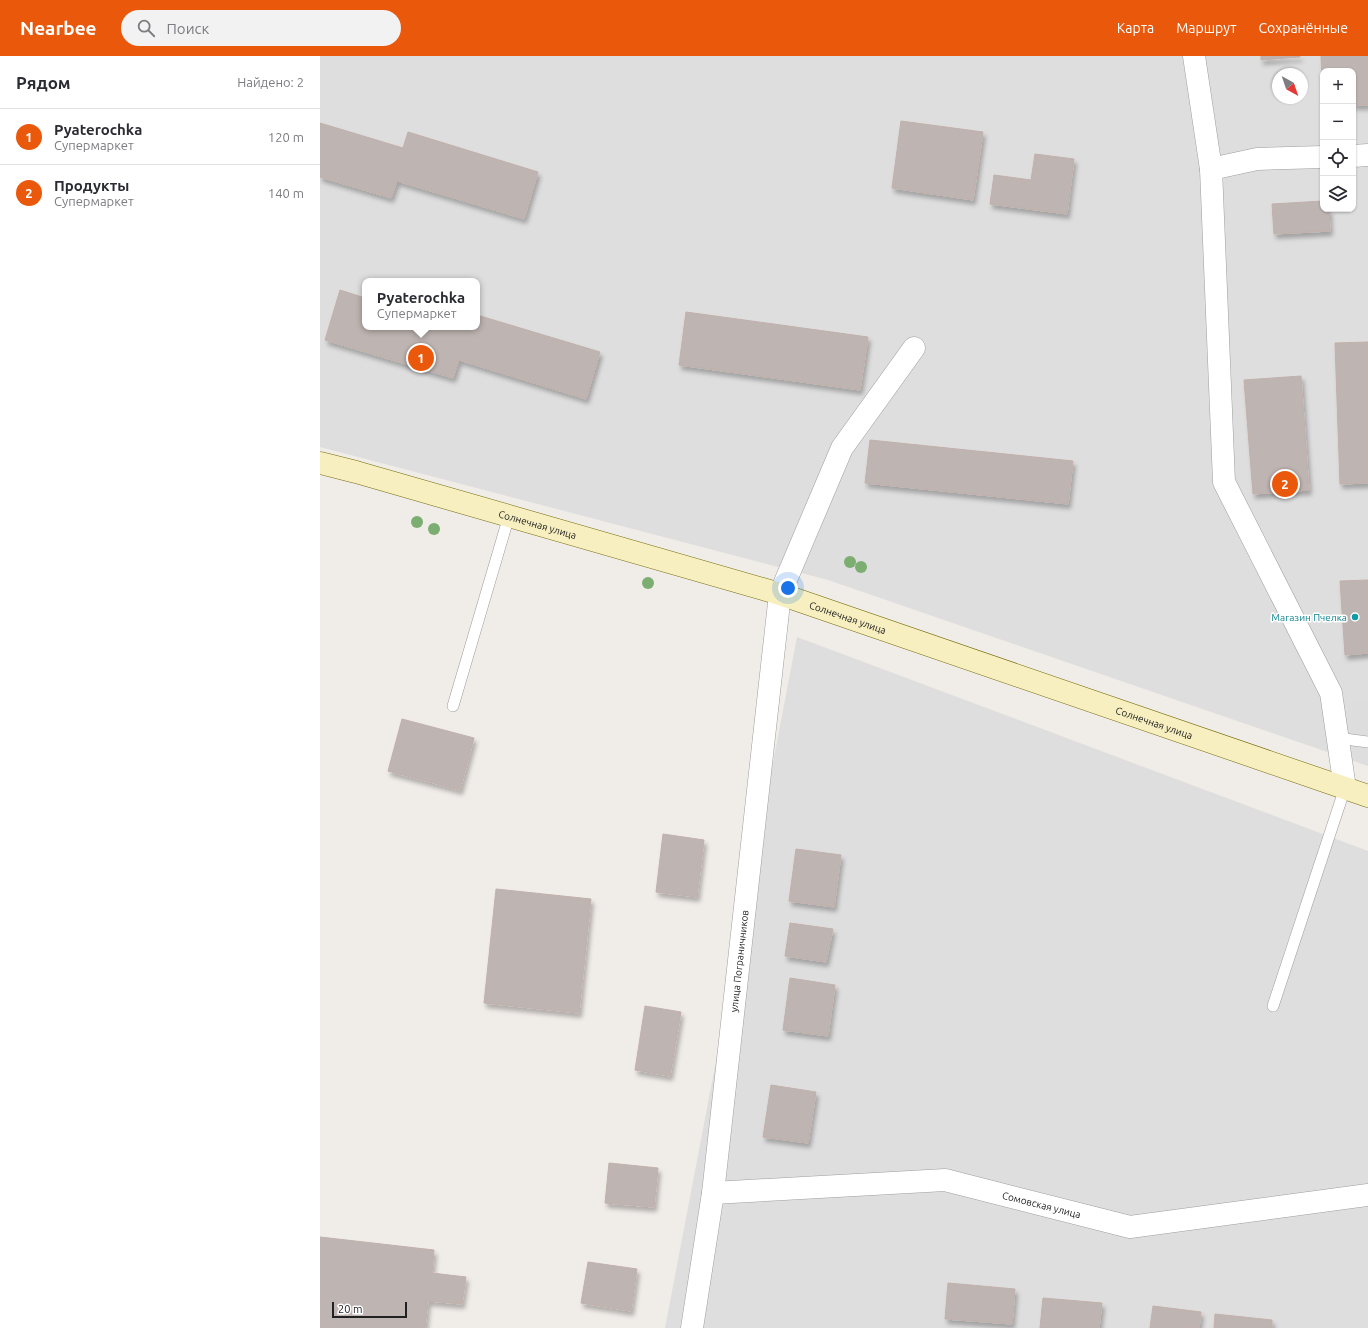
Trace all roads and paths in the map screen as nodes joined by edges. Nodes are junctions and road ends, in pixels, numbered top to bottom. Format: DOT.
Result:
graph roads {
  1 [pos="1194,56"];
  2 [pos="1368,155"];
  3 [pos="1356,156"];
  4 [pos="1320,157"];
  5 [pos="1211,169"];
  6 [pos="914,348"];
  7 [pos="320,463"];
  8 [pos="509,516"];
  9 [pos="780,594"];
  10 [pos="453,706"];
  11 [pos="1337,738"];
  12 [pos="1368,742"];
  13 [pos="1345,788"];
  14 [pos="1368,796"];
  15 [pos="1273,1006"];
  16 [pos="713,1193"];
  17 [pos="1368,1196"];
  18 [pos="692,1328"];
  1 -- 5 [label="street"];
  2 -- 3 [label="street"];
  4 -- 5 [label="street"];
  5 -- 11 [label="street"];
  6 -- 9 [label="street, улица Пограничников"];
  7 -- 8 [label="street, Солнечная улица"];
  8 -- 9 [label="street, Солнечная улица"];
  8 -- 10 [label="lane"];
  9 -- 13 [label="street, Солнечная улица"];
  9 -- 16 [label="street, улица Пограничников"];
  11 -- 12 [label="lane"];
  11 -- 13 [label="street"];
  13 -- 14 [label="street, Солнечная улица"];
  13 -- 15 [label="lane"];
  16 -- 17 [label="street, Сомовская улица"];
  16 -- 18 [label="street, улица Пограничников"];
}
